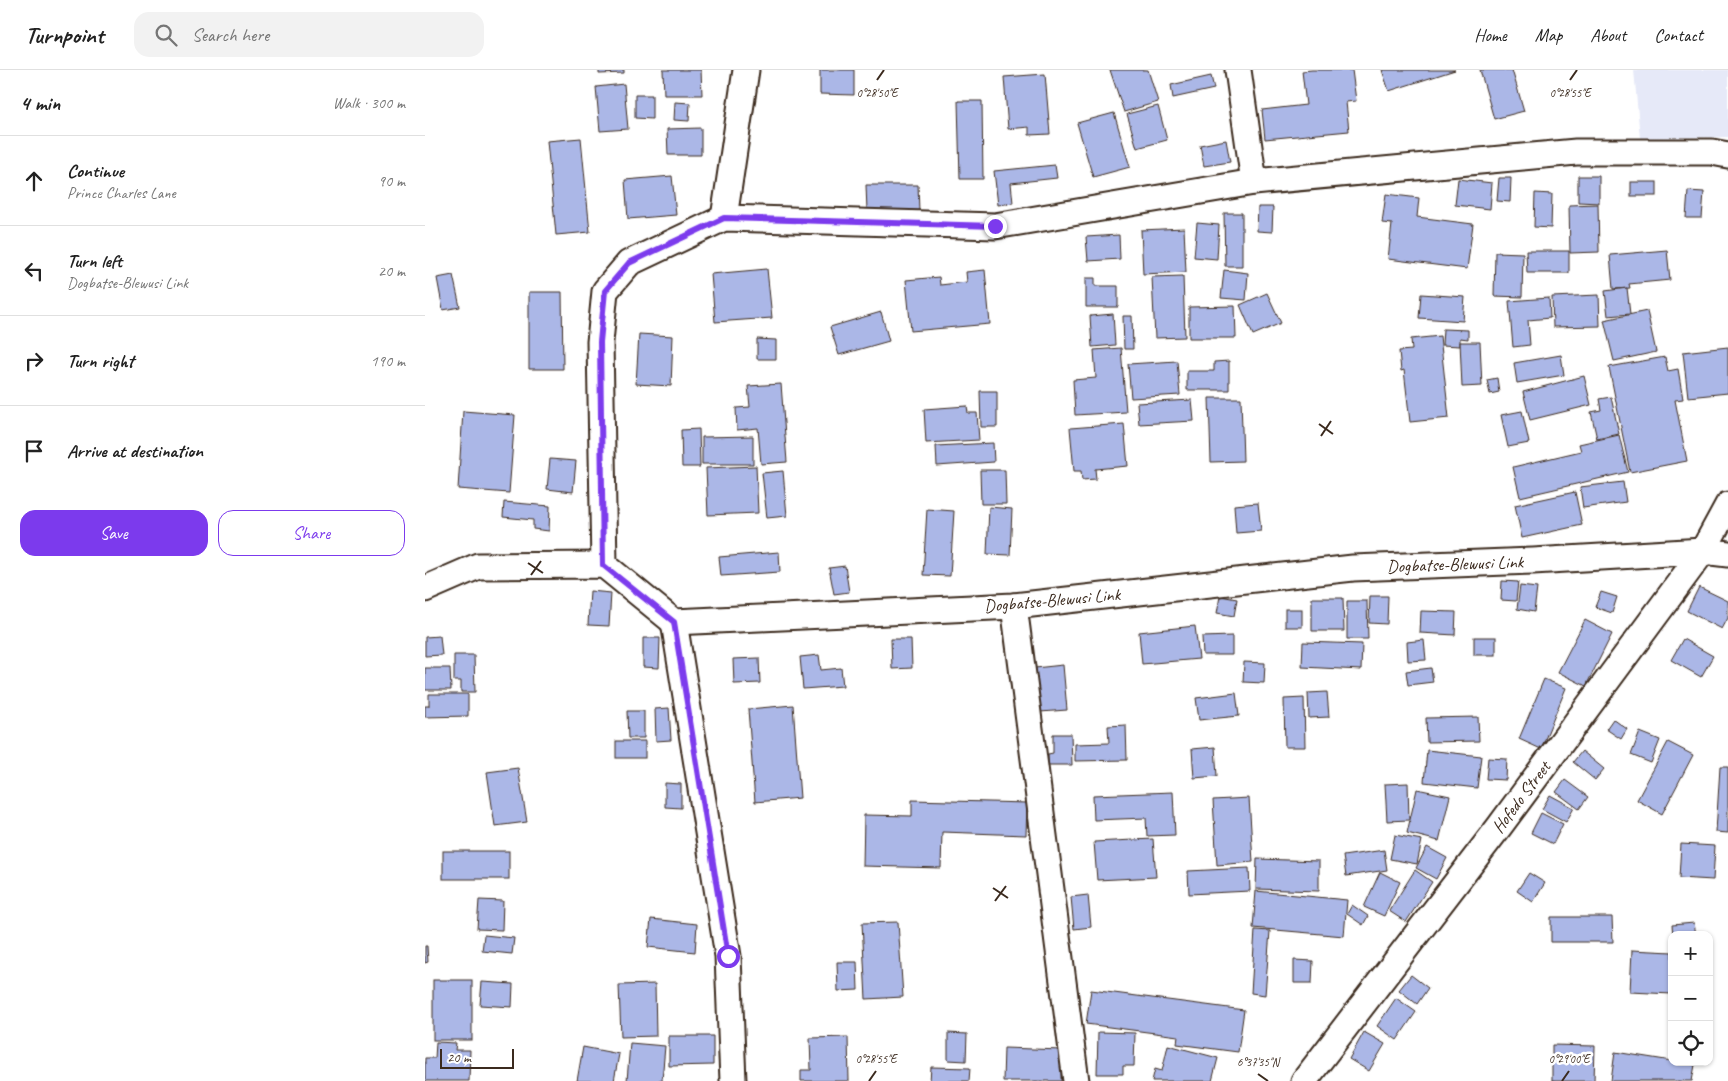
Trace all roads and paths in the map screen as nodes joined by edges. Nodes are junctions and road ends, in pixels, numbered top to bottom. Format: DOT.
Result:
graph roads {
  1 [pos="746,70"];
  2 [pos="1238,70"];
  3 [pos="1728,155"];
  4 [pos="1254,182"];
  5 [pos="724,218"];
  6 [pos="1728,505"];
  7 [pos="1703,551"];
  8 [pos="1728,554"];
  9 [pos="603,565"];
  10 [pos="425,589"];
  11 [pos="1014,606"];
  12 [pos="674,622"];
  13 [pos="733,1081"];
  14 [pos="1076,1081"];
  15 [pos="1303,1081"];
  1 -- 5 [label="street"];
  2 -- 4 [label="street"];
  3 -- 4 [label="street"];
  4 -- 5 [label="street"];
  5 -- 9 [label="street"];
  6 -- 7 [label="street, Hofedo Street"];
  7 -- 8 [label="street, Dogbatse-Blewusi Link"];
  7 -- 11 [label="street, Dogbatse-Blewusi Link"];
  7 -- 15 [label="street, Hofedo Street"];
  9 -- 10 [label="street"];
  9 -- 12 [label="street"];
  11 -- 12 [label="street, Dogbatse-Blewusi Link"];
  11 -- 14 [label="street"];
  12 -- 13 [label="street"];
}
